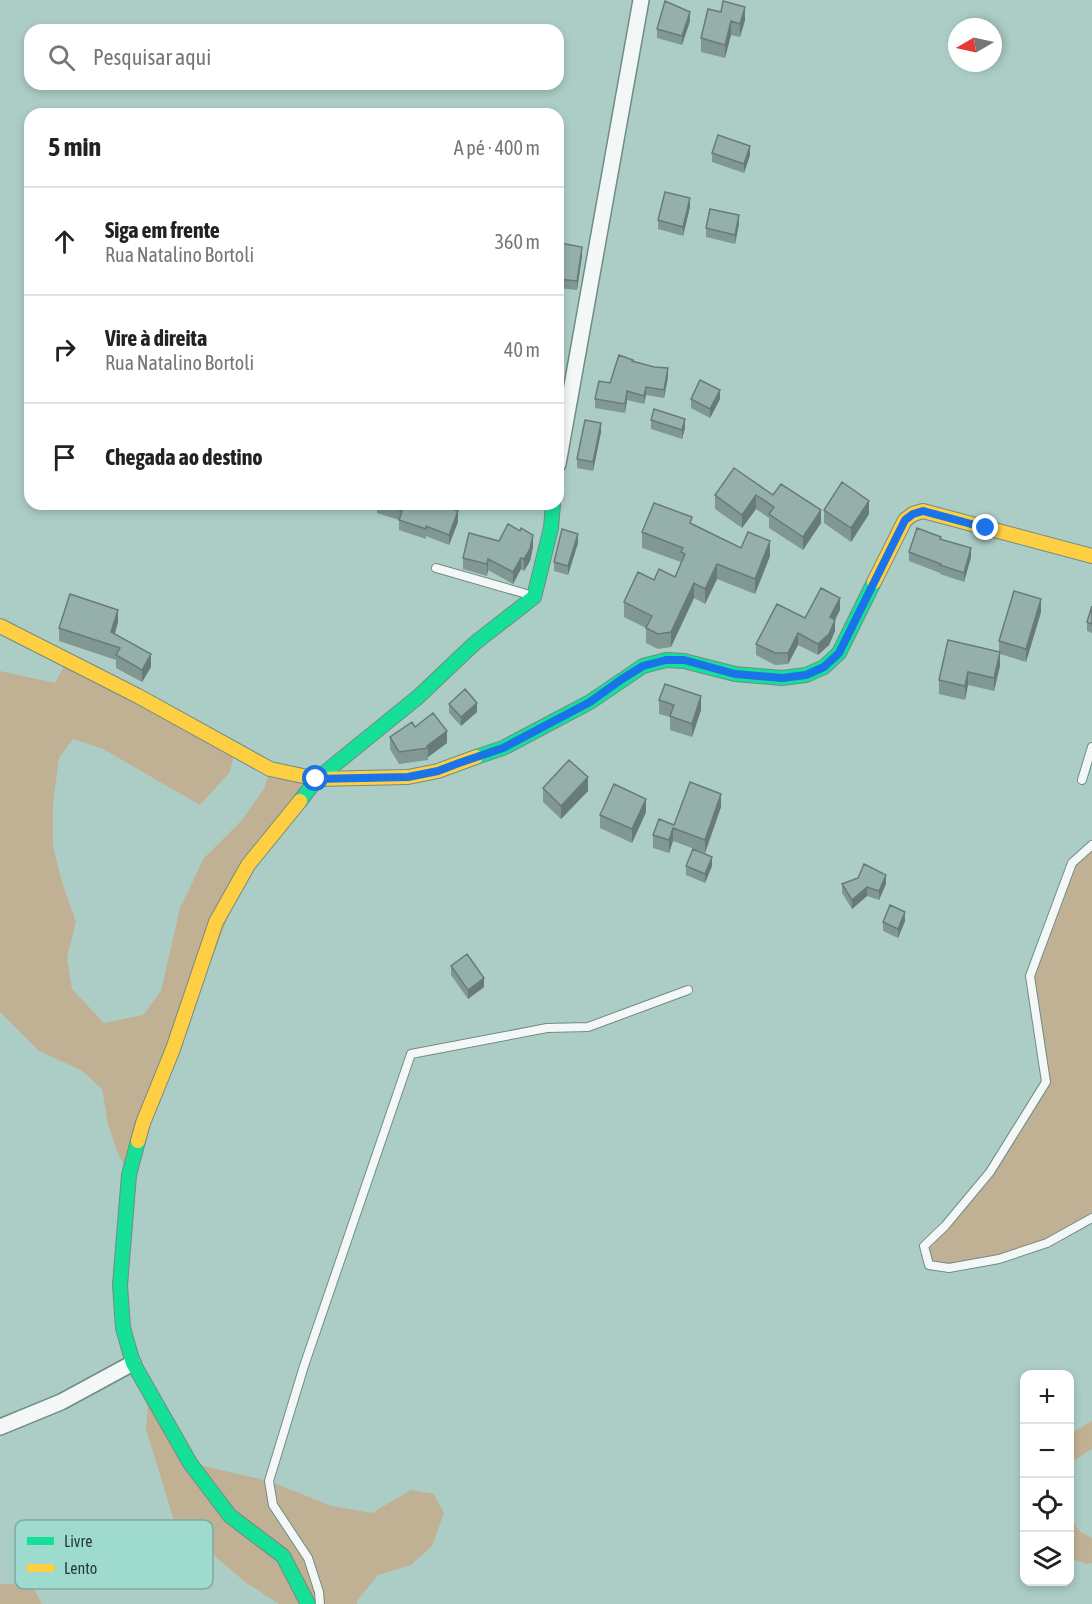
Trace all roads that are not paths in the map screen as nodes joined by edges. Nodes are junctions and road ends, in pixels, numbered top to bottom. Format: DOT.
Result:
graph roads {
  1 [pos="641,0"];
  2 [pos="564,405"];
  3 [pos="552,510"];
  4 [pos="1092,556"];
  5 [pos="436,568"];
  6 [pos="534,597"];
  7 [pos="0,626"];
  8 [pos="1092,747"];
  9 [pos="316,779"];
  10 [pos="1082,780"];
  11 [pos="1092,844"];
  12 [pos="688,990"];
  13 [pos="1092,1218"];
  14 [pos="132,1363"];
  15 [pos="0,1427"];
  16 [pos="308,1604"];
  17 [pos="321,1604"];
  1 -- 2 [label="street"];
  3 -- 6 [label="street"];
  4 -- 9 [label="street"];
  5 -- 6 [label="lane"];
  6 -- 9 [label="street"];
  7 -- 9 [label="street"];
  8 -- 10 [label="lane"];
  9 -- 14 [label="street"];
  11 -- 13 [label="lane"];
  12 -- 17 [label="lane"];
  14 -- 15 [label="street"];
  14 -- 16 [label="street"];
}
